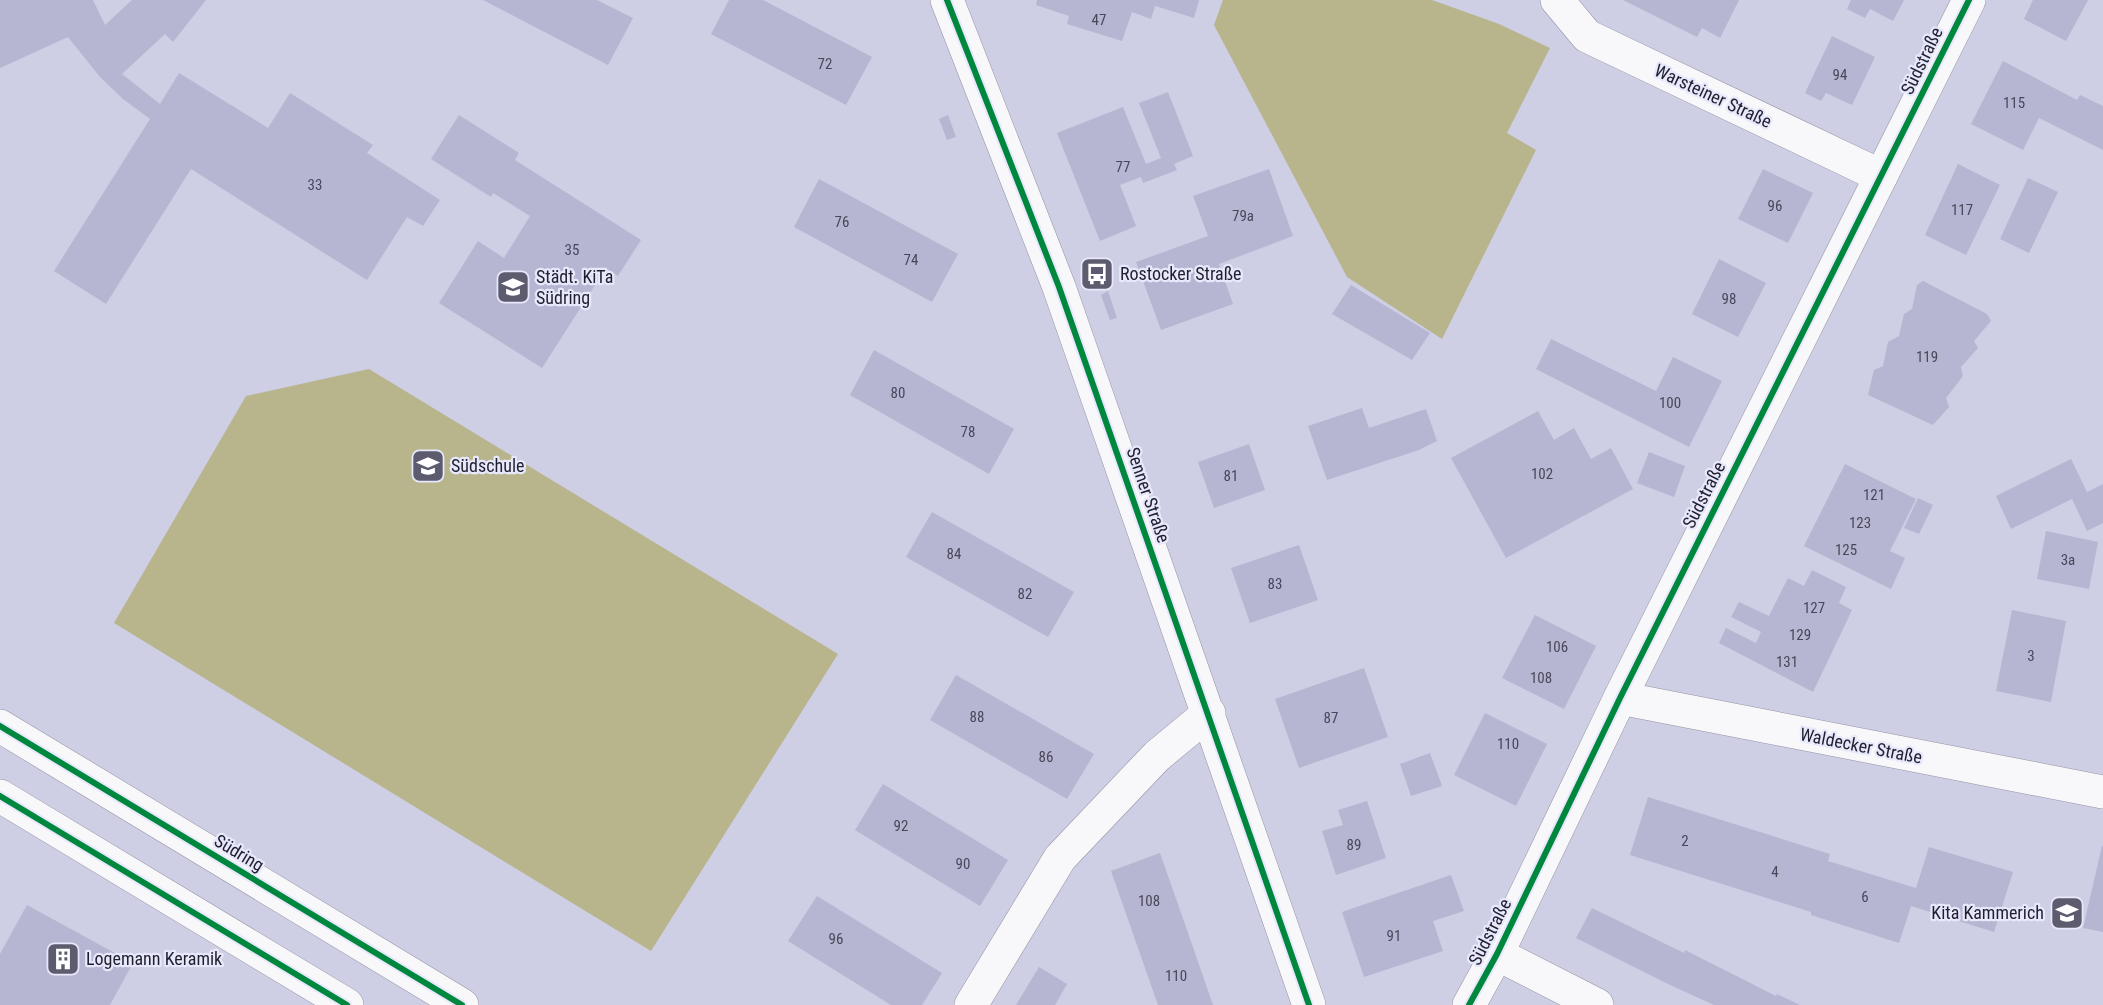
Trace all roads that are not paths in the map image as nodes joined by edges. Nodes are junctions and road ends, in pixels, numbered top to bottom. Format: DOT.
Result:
graph roads {
  1 [pos="947,0"];
  2 [pos="1557,0"];
  3 [pos="1969,0"];
  4 [pos="1881,176"];
  5 [pos="1620,698"];
  6 [pos="1209,713"];
  7 [pos="0,726"];
  8 [pos="2103,792"];
  9 [pos="0,796"];
  10 [pos="1497,954"];
  11 [pos="347,1005"];
  12 [pos="462,1005"];
  13 [pos="971,1005"];
  14 [pos="1309,1005"];
  15 [pos="1469,1005"];
  16 [pos="1597,1005"];
  1 -- 6 [label="street, Senner Straße"];
  2 -- 4 [label="street, Warsteiner Straße"];
  3 -- 4 [label="street, Südstraße"];
  4 -- 5 [label="street, Südstraße"];
  5 -- 8 [label="street, Waldecker Straße"];
  5 -- 10 [label="street, Südstraße"];
  6 -- 13 [label="street"];
  6 -- 14 [label="street, Senner Straße"];
  7 -- 12 [label="street, Südring"];
  9 -- 11 [label="street"];
  10 -- 15 [label="street, Südstraße"];
  10 -- 16 [label="street, Südstraße"];
}
